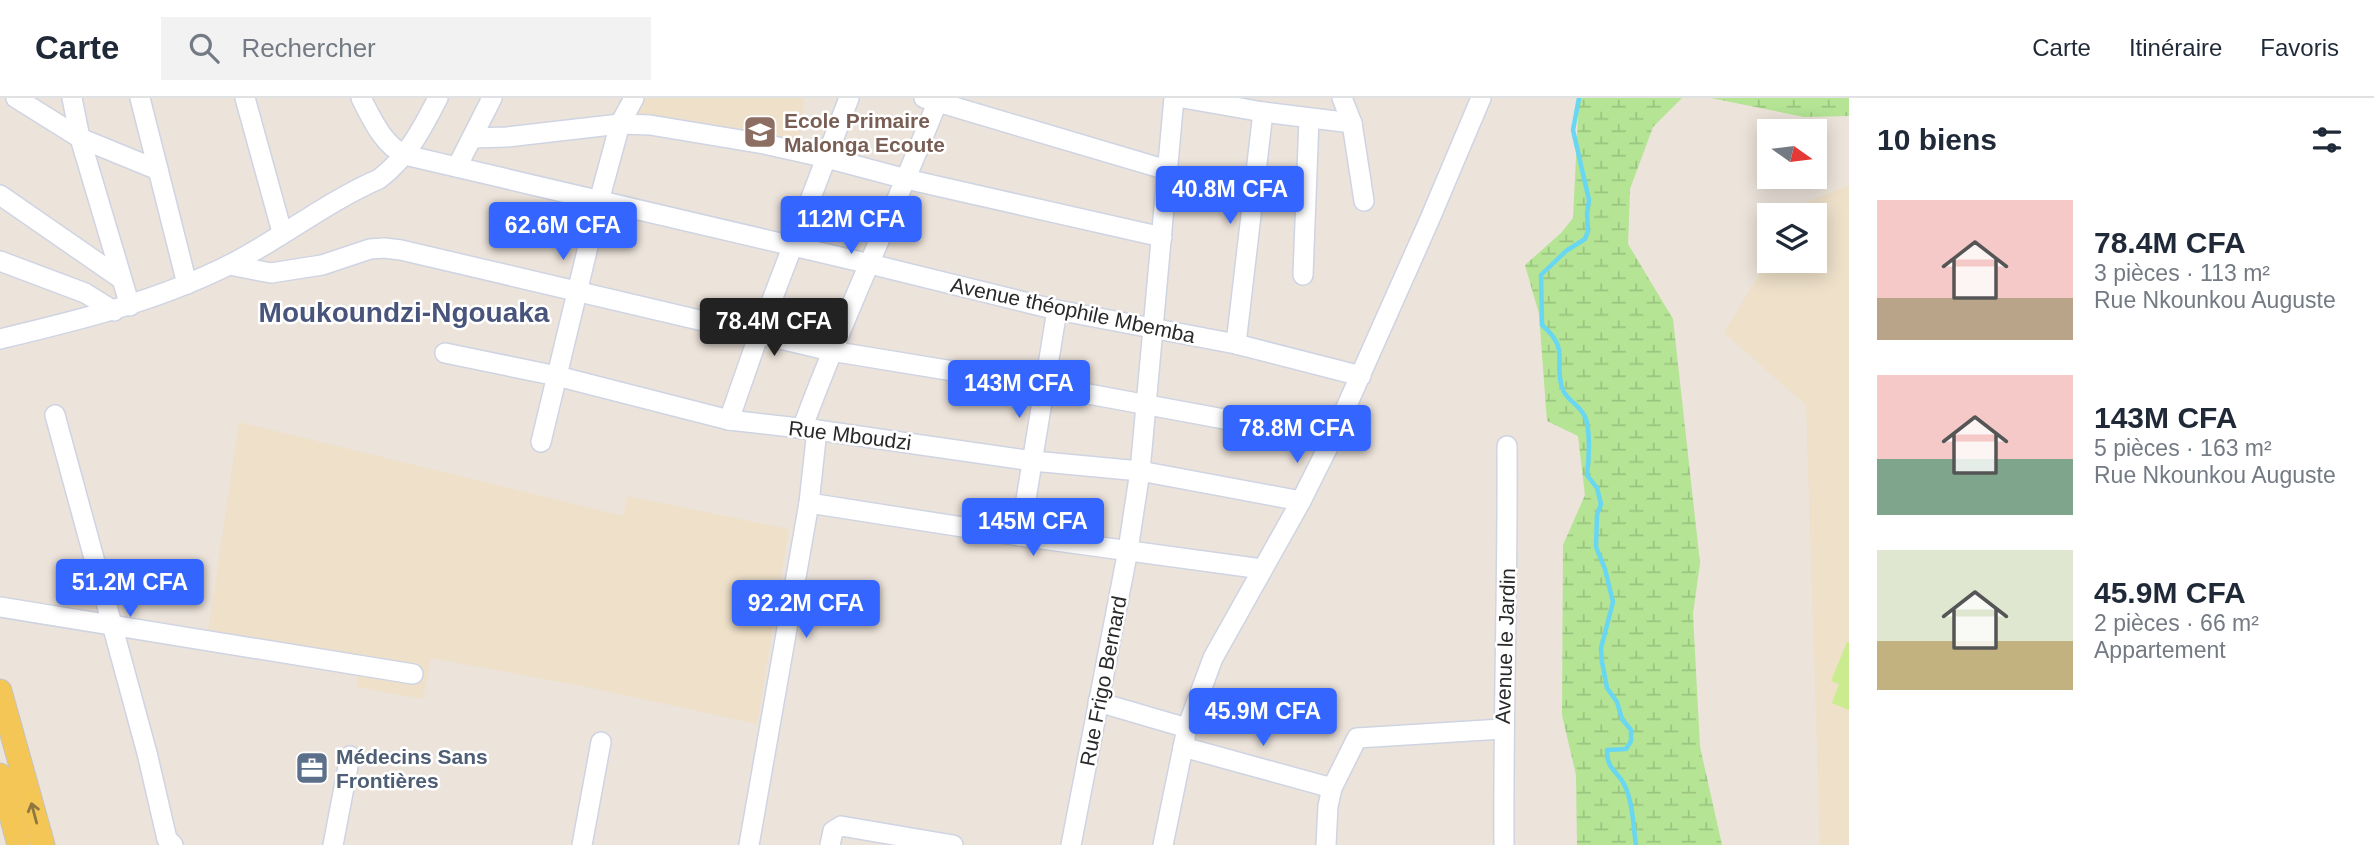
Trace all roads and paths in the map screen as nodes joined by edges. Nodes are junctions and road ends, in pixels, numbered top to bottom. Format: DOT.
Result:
graph roads {
  1 [pos="16,98"];
  2 [pos="72,98"];
  3 [pos="140,98"];
  4 [pos="245,98"];
  5 [pos="361,98"];
  6 [pos="438,98"];
  7 [pos="492,98"];
  8 [pos="634,98"];
  9 [pos="849,98"];
  10 [pos="1174,98"];
  11 [pos="1183,98"];
  12 [pos="1342,98"];
  13 [pos="1480,98"];
  14 [pos="933,99"];
  15 [pos="1263,112"];
  16 [pos="1309,119"];
  17 [pos="1352,123"];
  18 [pos="620,124"];
  19 [pos="80,138"];
  20 [pos="472,138"];
  21 [pos="405,155"];
  22 [pos="827,158"];
  23 [pos="457,167"];
  24 [pos="158,170"];
  25 [pos="1167,170"];
  26 [pos="906,179"];
  27 [pos="0,195"];
  28 [pos="599,201"];
  29 [pos="1364,201"];
  30 [pos="282,232"];
  31 [pos="1161,237"];
  32 [pos="793,246"];
  33 [pos="0,261"];
  34 [pos="870,264"];
  35 [pos="229,265"];
  36 [pos="1303,275"];
  37 [pos="120,278"];
  38 [pos="187,284"];
  39 [pos="576,293"];
  40 [pos="122,309"];
  41 [pos="1058,310"];
  42 [pos="1153,328"];
  43 [pos="759,334"];
  44 [pos="0,339"];
  45 [pos="1236,344"];
  46 [pos="831,351"];
  47 [pos="444,352"];
  48 [pos="557,376"];
  49 [pos="1360,376"];
  50 [pos="1045,386"];
  51 [pos="1146,405"];
  52 [pos="55,415"];
  53 [pos="729,420"];
  54 [pos="810,429"];
  55 [pos="1332,439"];
  56 [pos="541,442"];
  57 [pos="1507,446"];
  58 [pos="1033,461"];
  59 [pos="1140,471"];
  60 [pos="1301,501"];
  61 [pos="809,503"];
  62 [pos="1020,536"];
  63 [pos="1128,550"];
  64 [pos="1262,569"];
  65 [pos="0,607"];
  66 [pos="111,625"];
  67 [pos="413,674"];
  68 [pos="0,691"];
  69 [pos="1098,702"];
  70 [pos="1503,729"];
  71 [pos="1185,738"];
  72 [pos="601,742"];
  73 [pos="350,756"];
  74 [pos="7,783"];
  75 [pos="1332,788"];
  76 [pos="19,845"];
  77 [pos="43,845"];
  78 [pos="173,845"];
  79 [pos="334,845"];
  80 [pos="582,845"];
  81 [pos="749,845"];
  82 [pos="830,845"];
  83 [pos="953,845"];
  84 [pos="1071,845"];
  85 [pos="1163,845"];
  86 [pos="1326,845"];
  87 [pos="1504,845"];
  1 -- 19 [label="street"];
  2 -- 19 [label="street"];
  3 -- 24 [label="street"];
  4 -- 30 [label="street"];
  5 -- 21 [label="street"];
  6 -- 21 [label="street"];
  7 -- 20 [label="street"];
  8 -- 18 [label="street"];
  9 -- 22 [label="street"];
  10 -- 25 [label="street, Rue Frigo Bernard"];
  11 -- 15 [label="street"];
  12 -- 17 [label="street"];
  13 -- 49 [label="street"];
  14 -- 25 [label="street"];
  14 -- 26 [label="street"];
  15 -- 16 [label="street"];
  15 -- 45 [label="street"];
  16 -- 17 [label="street"];
  16 -- 36 [label="street"];
  17 -- 29 [label="street"];
  18 -- 20 [label="street"];
  18 -- 22 [label="street"];
  18 -- 28 [label="street"];
  19 -- 24 [label="street"];
  19 -- 37 [label="street"];
  20 -- 23 [label="street"];
  21 -- 23 [label="street, Avenue théophile Mbemba"];
  21 -- 30 [label="street"];
  22 -- 26 [label="street"];
  22 -- 32 [label="street"];
  23 -- 28 [label="street, Avenue théophile Mbemba"];
  24 -- 38 [label="street"];
  25 -- 31 [label="street, Rue Frigo Bernard"];
  26 -- 31 [label="street"];
  26 -- 34 [label="street"];
  27 -- 37 [label="street"];
  28 -- 32 [label="street, Avenue théophile Mbemba"];
  28 -- 39 [label="street"];
  30 -- 35 [label="street"];
  31 -- 42 [label="street, Rue Frigo Bernard"];
  32 -- 34 [label="street, Avenue théophile Mbemba"];
  32 -- 43 [label="street"];
  33 -- 40 [label="street"];
  34 -- 41 [label="street, Avenue théophile Mbemba"];
  34 -- 46 [label="street"];
  35 -- 38 [label="street"];
  35 -- 39 [label="street"];
  37 -- 40 [label="street"];
  38 -- 40 [label="street"];
  39 -- 43 [label="street"];
  39 -- 48 [label="street"];
  40 -- 44 [label="street"];
  41 -- 42 [label="street, Avenue théophile Mbemba"];
  41 -- 50 [label="street"];
  42 -- 45 [label="street, Avenue théophile Mbemba"];
  42 -- 51 [label="street, Rue Frigo Bernard"];
  43 -- 46 [label="street"];
  43 -- 53 [label="street"];
  45 -- 49 [label="street, Avenue théophile Mbemba"];
  46 -- 50 [label="street"];
  46 -- 54 [label="street"];
  47 -- 48 [label="street, Rue Mboudzi"];
  48 -- 53 [label="street, Rue Mboudzi"];
  48 -- 56 [label="street"];
  49 -- 55 [label="street"];
  50 -- 51 [label="street"];
  50 -- 58 [label="street"];
  51 -- 55 [label="street"];
  51 -- 59 [label="street, Rue Frigo Bernard"];
  52 -- 66 [label="street"];
  53 -- 54 [label="street, Rue Mboudzi"];
  54 -- 58 [label="street, Rue Mboudzi"];
  54 -- 61 [label="street"];
  55 -- 60 [label="street"];
  57 -- 70 [label="street, Avenue le Jardin"];
  58 -- 59 [label="street, Rue Mboudzi"];
  58 -- 62 [label="street"];
  59 -- 60 [label="street, Rue Mboudzi"];
  59 -- 63 [label="street, Rue Frigo Bernard"];
  60 -- 64 [label="street"];
  61 -- 62 [label="street"];
  61 -- 81 [label="street"];
  62 -- 63 [label="street"];
  63 -- 64 [label="street"];
  63 -- 69 [label="street, Rue Frigo Bernard"];
  64 -- 71 [label="street"];
  65 -- 66 [label="street"];
  66 -- 67 [label="street"];
  66 -- 78 [label="street"];
  68 -- 74 [label="main road"];
  69 -- 71 [label="street"];
  69 -- 84 [label="street, Rue Frigo Bernard"];
  70 -- 75 [label="street"];
  70 -- 87 [label="street, Avenue le Jardin"];
  71 -- 75 [label="street"];
  71 -- 85 [label="street"];
  72 -- 80 [label="street"];
  73 -- 79 [label="street"];
  74 -- 76 [label="main road"];
  77 -- 74 [label="main road, one-way"];
  75 -- 86 [label="street"];
  82 -- 83 [label="street"];
}
